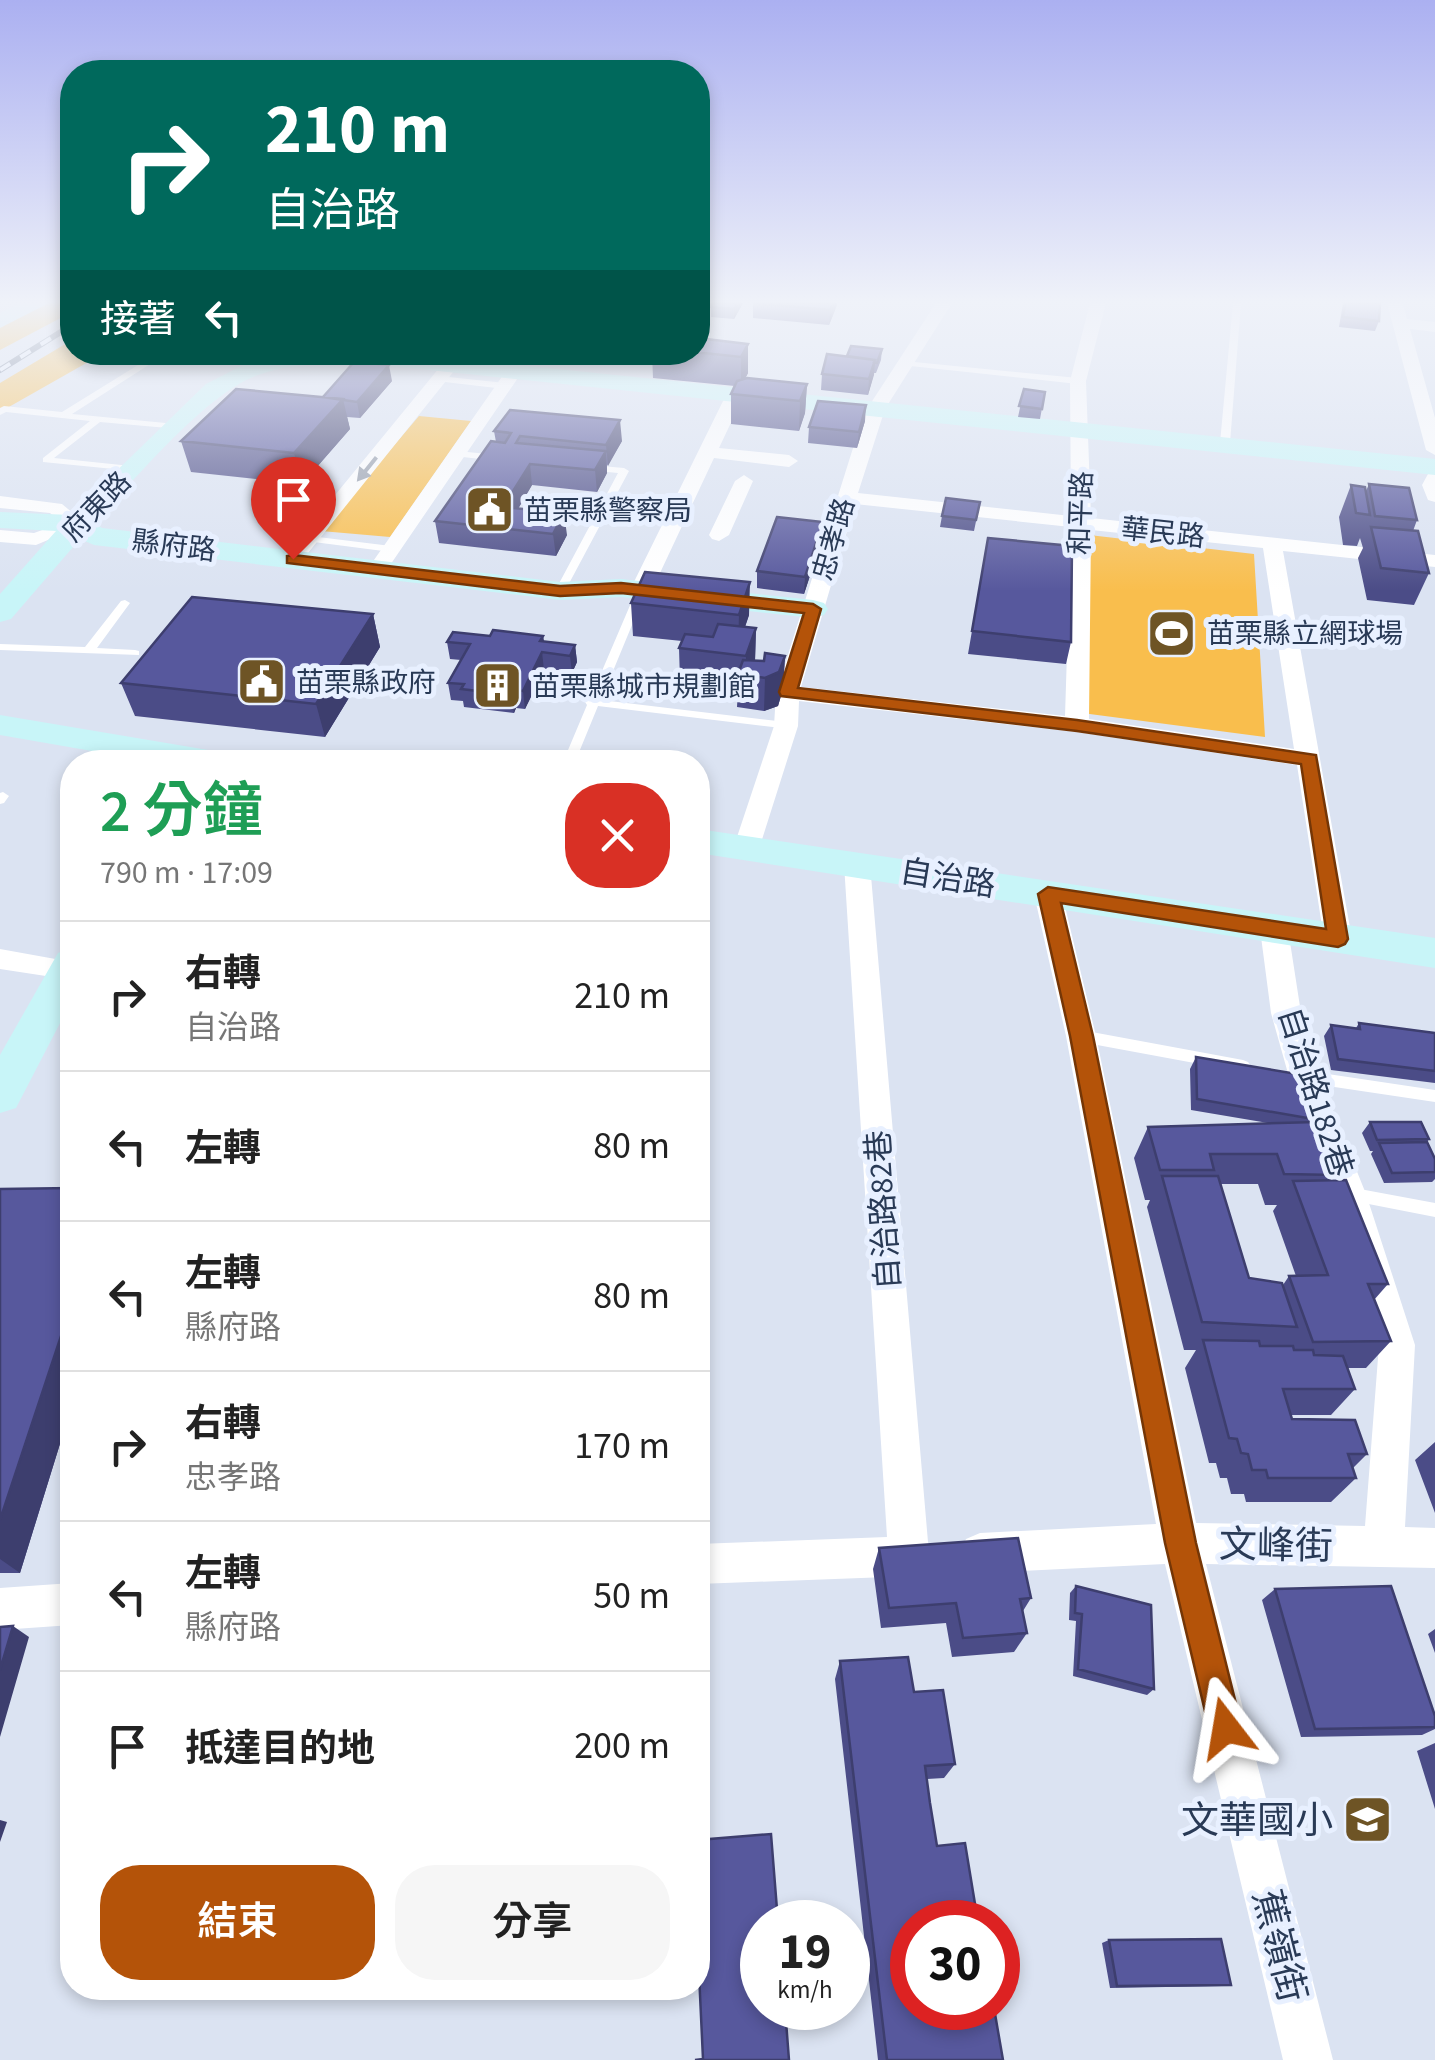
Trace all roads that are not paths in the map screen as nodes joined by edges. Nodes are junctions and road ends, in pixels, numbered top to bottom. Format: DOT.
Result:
graph roads {
  1 [pos="88,399"];
  2 [pos="204,399"];
  3 [pos="422,399"];
  4 [pos="486,399"];
  5 [pos="733,399"];
  6 [pos="783,399"];
  7 [pos="882,399"];
  8 [pos="1079,399"];
  9 [pos="1229,399"];
  10 [pos="1421,399"];
  11 [pos="876,409"];
  12 [pos="0,412"];
  13 [pos="64,414"];
  14 [pos="99,418"];
  15 [pos="176,427"];
  16 [pos="1081,429"];
  17 [pos="1225,443"];
  18 [pos="1435,450"];
  19 [pos="708,452"];
  20 [pos="457,454"];
  21 [pos="510,460"];
  22 [pos="789,461"];
  23 [pos="1435,466"];
  24 [pos="586,468"];
  25 [pos="131,469"];
  26 [pos="1435,478"];
  27 [pos="744,481"];
  28 [pos="1435,496"];
  29 [pos="845,497"];
  30 [pos="0,502"];
  31 [pos="708,505"];
  32 [pos="0,519"];
  33 [pos="76,524"];
  34 [pos="1079,524"];
  35 [pos="0,536"];
  36 [pos="719,536"];
  37 [pos="1272,544"];
  38 [pos="301,549"];
  39 [pos="384,559"];
  40 [pos="1435,561"];
  41 [pos="641,590"];
  42 [pos="560,591"];
  43 [pos="125,602"];
  44 [pos="813,609"];
  45 [pos="1,610"];
  46 [pos="0,647"];
  47 [pos="90,649"];
  48 [pos="136,652"];
  49 [pos="788,692"];
  50 [pos="592,702"];
  51 [pos="0,725"];
  52 [pos="786,726"];
  53 [pos="1077,726"];
  54 [pos="141,750"];
  55 [pos="574,750"];
  56 [pos="1310,759"];
  57 [pos="710,843"];
  58 [pos="746,849"];
  59 [pos="856,864"];
  60 [pos="1048,894"];
  61 [pos="1274,929"];
  62 [pos="1338,939"];
  63 [pos="1435,954"];
  64 [pos="0,959"];
  65 [pos="60,966"];
  66 [pos="60,983"];
  67 [pos="1082,1036"];
  68 [pos="1267,1070"];
  69 [pos="5,1071"];
  70 [pos="1295,1075"];
  71 [pos="1435,1096"];
  72 [pos="1349,1194"];
  73 [pos="1435,1210"];
  74 [pos="1180,1543"];
  75 [pos="1384,1547"];
  76 [pos="1435,1548"];
  77 [pos="909,1556"];
  78 [pos="710,1564"];
  79 [pos="60,1604"];
  80 [pos="0,1609"];
  81 [pos="1308,2060"];
  1 -- 13 [label="lane"];
  2 -- 15 [label="street, 府東路"];
  3 -- 38 [label="street, one-way"];
  4 -- 20 [label="street"];
  5 -- 19 [label="street"];
  6 -- 11 [label="street, 府東路"];
  7 -- 11 [label="street, 忠孝路"];
  8 -- 16 [label="street, 和平路"];
  9 -- 17 [label="lane"];
  10 -- 18 [label="street"];
  11 -- 16 [label="street, 府東路"];
  11 -- 29 [label="street, 忠孝路"];
  12 -- 13 [label="lane"];
  13 -- 14 [label="lane"];
  14 -- 15 [label="lane"];
  14 -- 25 [label="lane"];
  15 -- 25 [label="street, 府東路"];
  16 -- 17 [label="street, 府東路"];
  16 -- 34 [label="street, 和平路"];
  17 -- 23 [label="street, 府東路"];
  19 -- 22 [label="street"];
  19 -- 31 [label="street"];
  20 -- 21 [label="lane"];
  20 -- 39 [label="street"];
  24 -- 42 [label="lane"];
  25 -- 33 [label="street, 府東路"];
  26 -- 28 [label="street"];
  27 -- 31 [label="street"];
  29 -- 34 [label="street, 華民路"];
  29 -- 44 [label="street, 忠孝路"];
  30 -- 33 [label="street"];
  31 -- 36 [label="street"];
  31 -- 41 [label="street"];
  32 -- 33 [label="street, 縣府路"];
  33 -- 35 [label="street"];
  33 -- 38 [label="street, 縣府路"];
  33 -- 45 [label="street, 府東路"];
  34 -- 37 [label="street, 華民路"];
  34 -- 53 [label="street, 和平路"];
  37 -- 40 [label="street, 華民路"];
  37 -- 56 [label="street"];
  38 -- 39 [label="street, 縣府路"];
  39 -- 42 [label="street, 縣府路"];
  41 -- 42 [label="street, 縣府路"];
  41 -- 44 [label="street, 縣府路"];
  41 -- 50 [label="lane"];
  43 -- 47 [label="lane"];
  44 -- 49 [label="street, 忠孝路"];
  46 -- 47 [label="lane"];
  47 -- 48 [label="lane"];
  49 -- 52 [label="street, 忠孝路"];
  49 -- 53 [label="street"];
  50 -- 52 [label="lane"];
  50 -- 55 [label="lane"];
  51 -- 54 [label="street"];
  52 -- 58 [label="street, 忠孝路"];
  53 -- 56 [label="street"];
  56 -- 62 [label="street"];
  57 -- 58 [label="street, 自治路"];
  58 -- 59 [label="street, 自治路"];
  59 -- 60 [label="street, 自治路"];
  59 -- 77 [label="street, 自治路82巷"];
  60 -- 61 [label="street, 自治路"];
  60 -- 67 [label="street, 蕉嶺街"];
  61 -- 62 [label="street, 自治路"];
  61 -- 70 [label="street, 自治路182巷"];
  62 -- 63 [label="street, 自治路"];
  64 -- 65 [label="street"];
  66 -- 69 [label="street"];
  67 -- 68 [label="lane"];
  67 -- 74 [label="street, 蕉嶺街"];
  70 -- 71 [label="lane"];
  70 -- 72 [label="street, 自治路182巷"];
  72 -- 73 [label="lane"];
  72 -- 75 [label="street, 自治路182巷"];
  74 -- 75 [label="street, 文峰街"];
  74 -- 77 [label="street, 文峰街"];
  74 -- 81 [label="street, 蕉嶺街"];
  75 -- 76 [label="street, 文峰街"];
  77 -- 78 [label="street, 文峰街"];
  79 -- 80 [label="street"];
}
